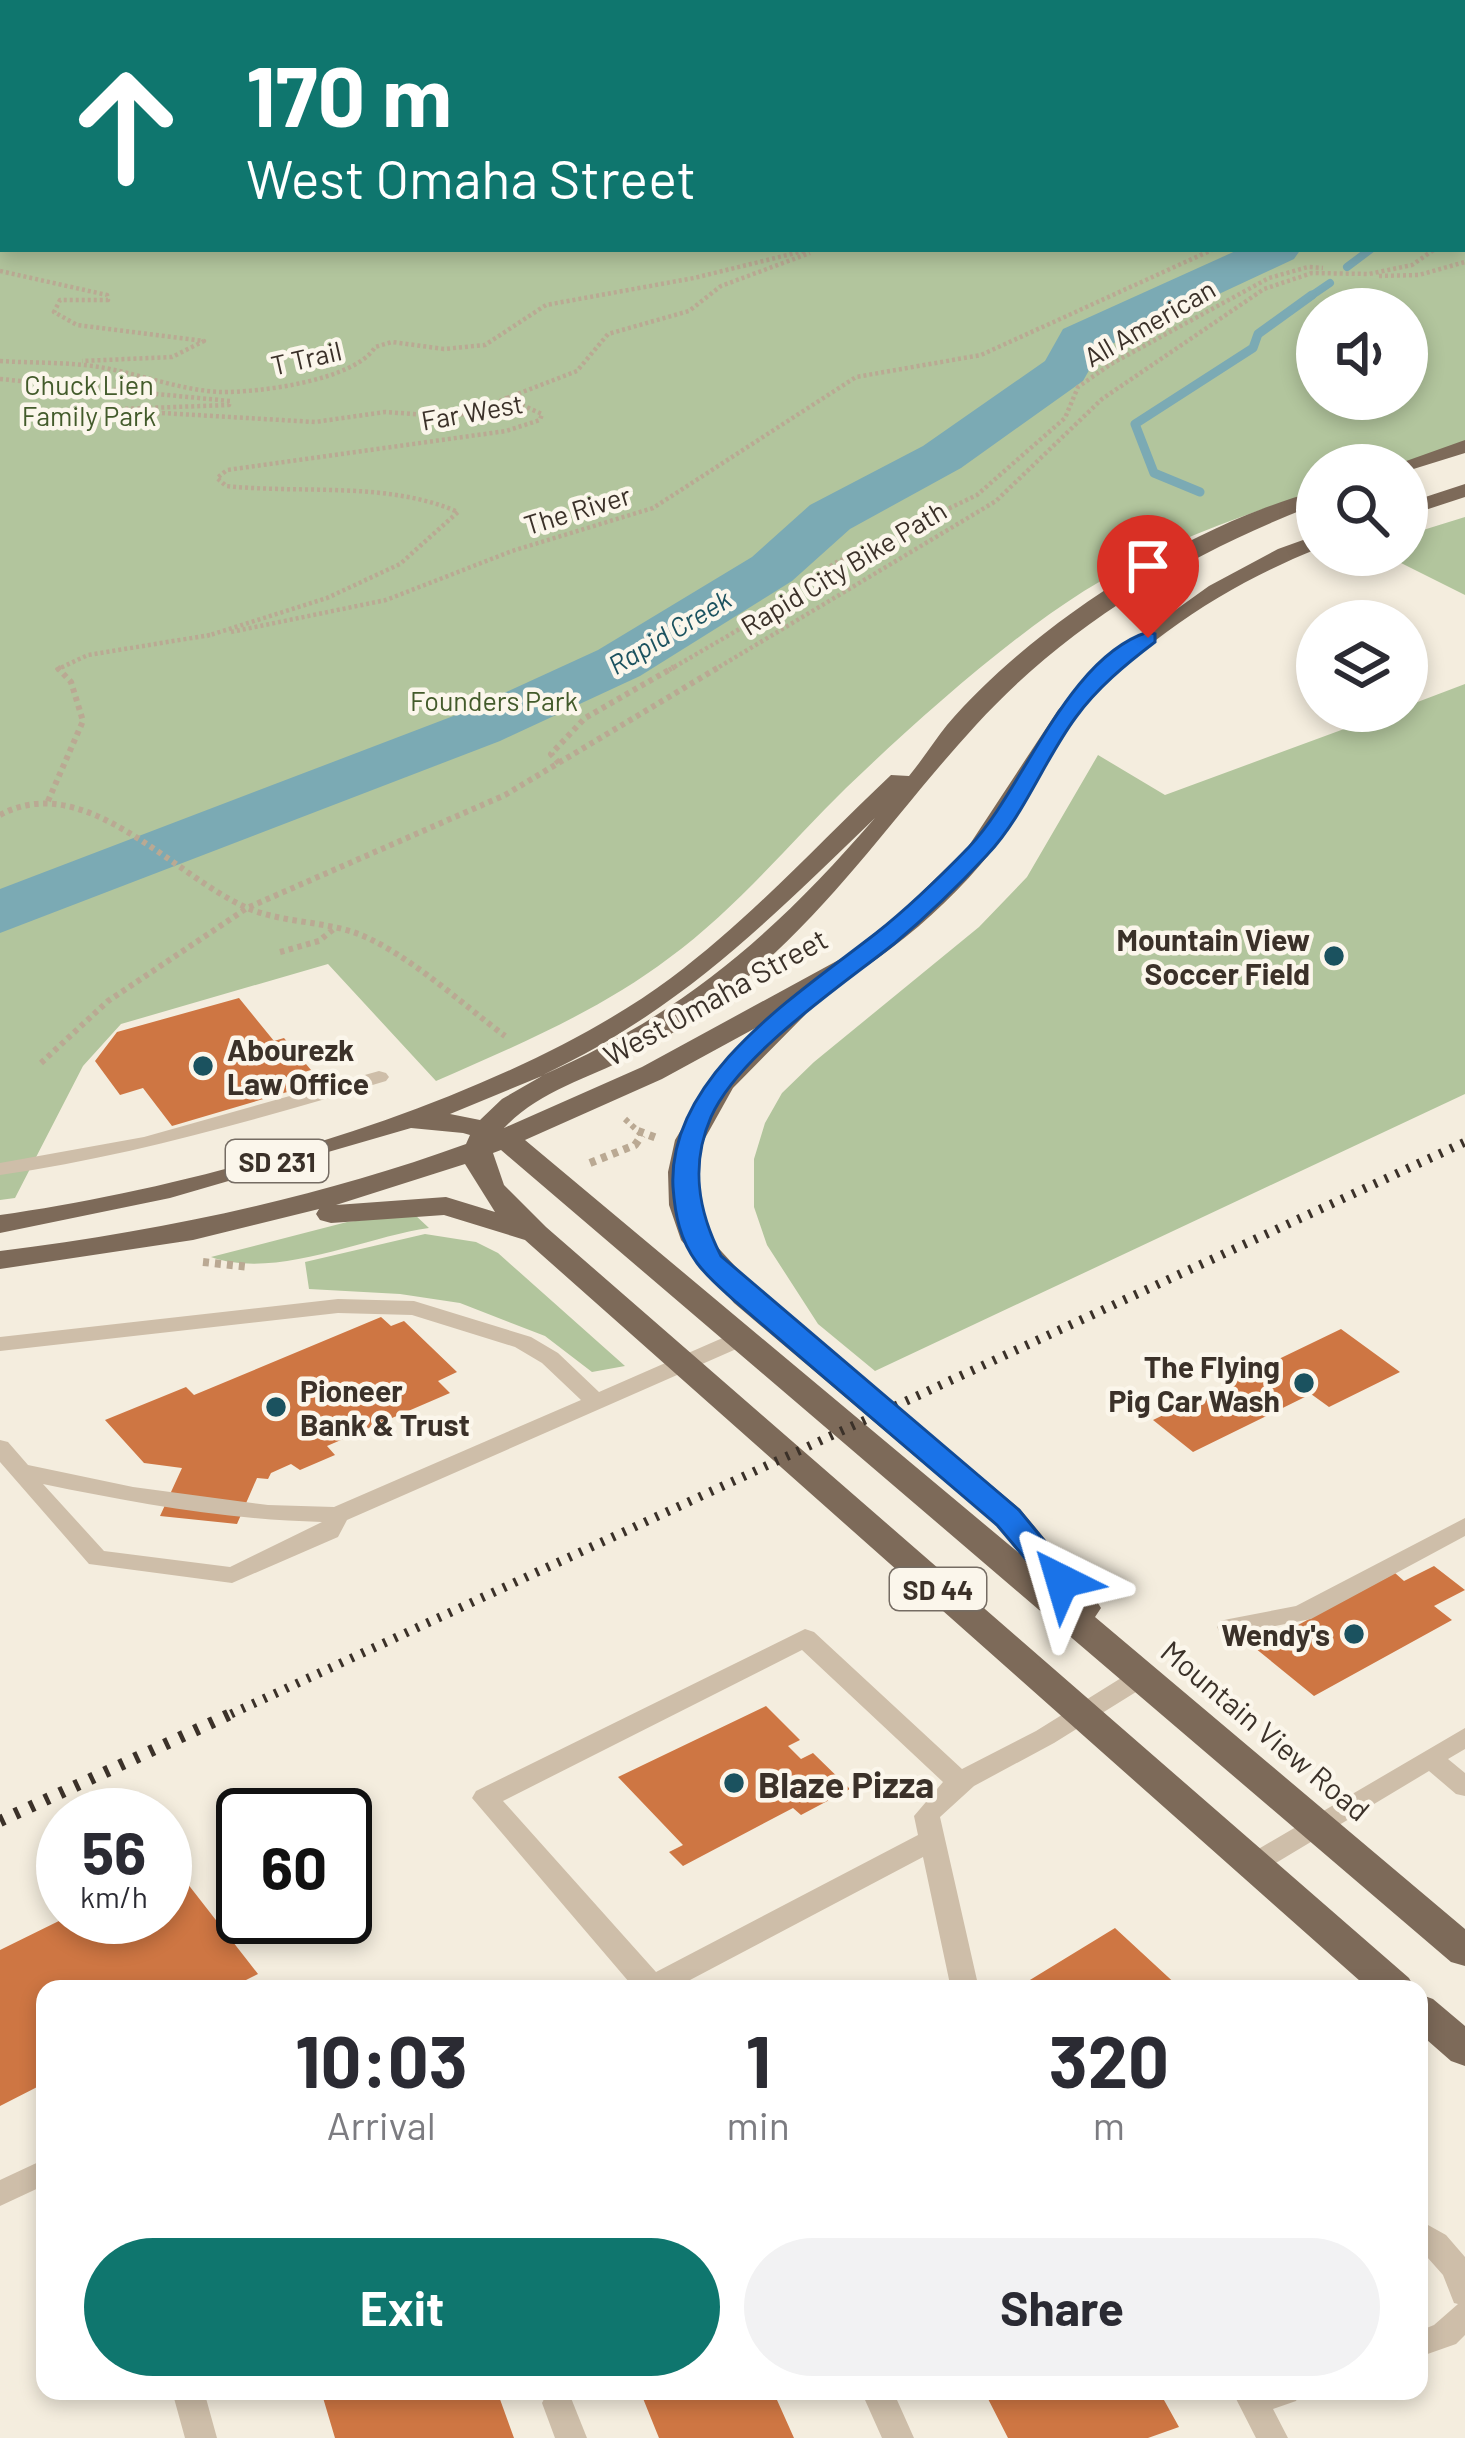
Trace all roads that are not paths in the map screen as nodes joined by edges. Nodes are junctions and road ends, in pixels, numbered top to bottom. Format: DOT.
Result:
graph roads {
  1 [pos="1465,446"];
  2 [pos="1428,458"];
  3 [pos="1465,490"];
  4 [pos="1428,503"];
  5 [pos="1296,505"];
  6 [pos="1296,552"];
  7 [pos="966,721"];
  8 [pos="834,976"];
  9 [pos="379,1076"];
  10 [pos="385,1127"];
  11 [pos="490,1150"];
  12 [pos="0,1168"];
  13 [pos="0,1224"];
  14 [pos="536,1233"];
  15 [pos="69,1253"];
  16 [pos="0,1260"];
  17 [pos="742,1338"];
  18 [pos="0,1344"];
  19 [pos="685,1366"];
  20 [pos="598,1402"];
  21 [pos="0,1447"];
  22 [pos="20,1471"];
  23 [pos="338,1515"];
  24 [pos="1465,1526"];
  25 [pos="1229,1627"];
  26 [pos="1143,1676"];
  27 [pos="1078,1714"];
  28 [pos="1465,1737"];
  29 [pos="1430,1758"];
  30 [pos="959,1782"];
  31 [pos="1465,1787"];
  32 [pos="1318,1826"];
  33 [pos="929,1841"];
  34 [pos="1252,1865"];
  35 [pos="1465,1951"];
  36 [pos="644,1980"];
  37 [pos="666,1980"];
  38 [pos="963,1980"];
  39 [pos="1385,1980"];
  40 [pos="1428,2018"];
  41 [pos="1465,2050"];
  42 [pos="36,2176"];
  43 [pos="0,2194"];
  44 [pos="1428,2238"];
  45 [pos="1465,2294"];
  46 [pos="1465,2315"];
  47 [pos="1428,2341"];
  48 [pos="190,2400"];
  49 [pos="881,2400"];
  50 [pos="1263,2400"];
  51 [pos="558,2403"];
  52 [pos="201,2438"];
  53 [pos="572,2438"];
  54 [pos="898,2438"];
  55 [pos="1272,2438"];
  1 -- 2 [label="main road"];
  3 -- 4 [label="main road"];
  5 -- 7 [label="main road, West Omaha Street"];
  6 -- 8 [label="main road, West Omaha Street / SD 44"];
  7 -- 10 [label="main road, West Omaha Street / SD 231"];
  7 -- 11 [label="main road"];
  8 -- 11 [label="main road, West Omaha Street / SD 231"];
  8 -- 26 [label="main road, SD 44"];
  9 -- 12 [label="lane"];
  10 -- 11 [label="main road"];
  10 -- 13 [label="main road, West Omaha Street / SD 231"];
  11 -- 14 [label="main road, SD 44"];
  11 -- 15 [label="main road, West Omaha Street / SD 231"];
  11 -- 17 [label="main road, Mountain View Road / SD 44"];
  14 -- 15 [label="main road"];
  14 -- 19 [label="main road, SD 44"];
  15 -- 16 [label="main road, West Omaha Street / SD 231"];
  17 -- 19 [label="lane"];
  17 -- 26 [label="main road, Mountain View Road / SD 44"];
  18 -- 20 [label="lane"];
  19 -- 20 [label="lane"];
  19 -- 27 [label="main road, SD 44"];
  20 -- 23 [label="lane"];
  21 -- 22 [label="lane"];
  22 -- 23 [label="lane"];
  22 -- 23 [label="lane"];
  24 -- 25 [label="lane"];
  26 -- 27 [label="lane"];
  26 -- 32 [label="main road, Mountain View Road / SD 44"];
  27 -- 30 [label="lane"];
  27 -- 34 [label="main road, SD 44"];
  28 -- 29 [label="lane"];
  29 -- 31 [label="lane"];
  29 -- 32 [label="lane"];
  30 -- 33 [label="lane"];
  30 -- 36 [label="lane"];
  32 -- 34 [label="lane"];
  32 -- 35 [label="main road, Mountain View Road / SD 44"];
  33 -- 37 [label="lane"];
  33 -- 38 [label="lane"];
  34 -- 39 [label="main road, SD 44"];
  40 -- 41 [label="main road"];
  42 -- 43 [label="lane"];
  44 -- 45 [label="lane"];
  46 -- 47 [label="lane"];
  48 -- 52 [label="lane"];
  49 -- 54 [label="lane"];
  50 -- 55 [label="lane"];
  51 -- 53 [label="lane"];
}
